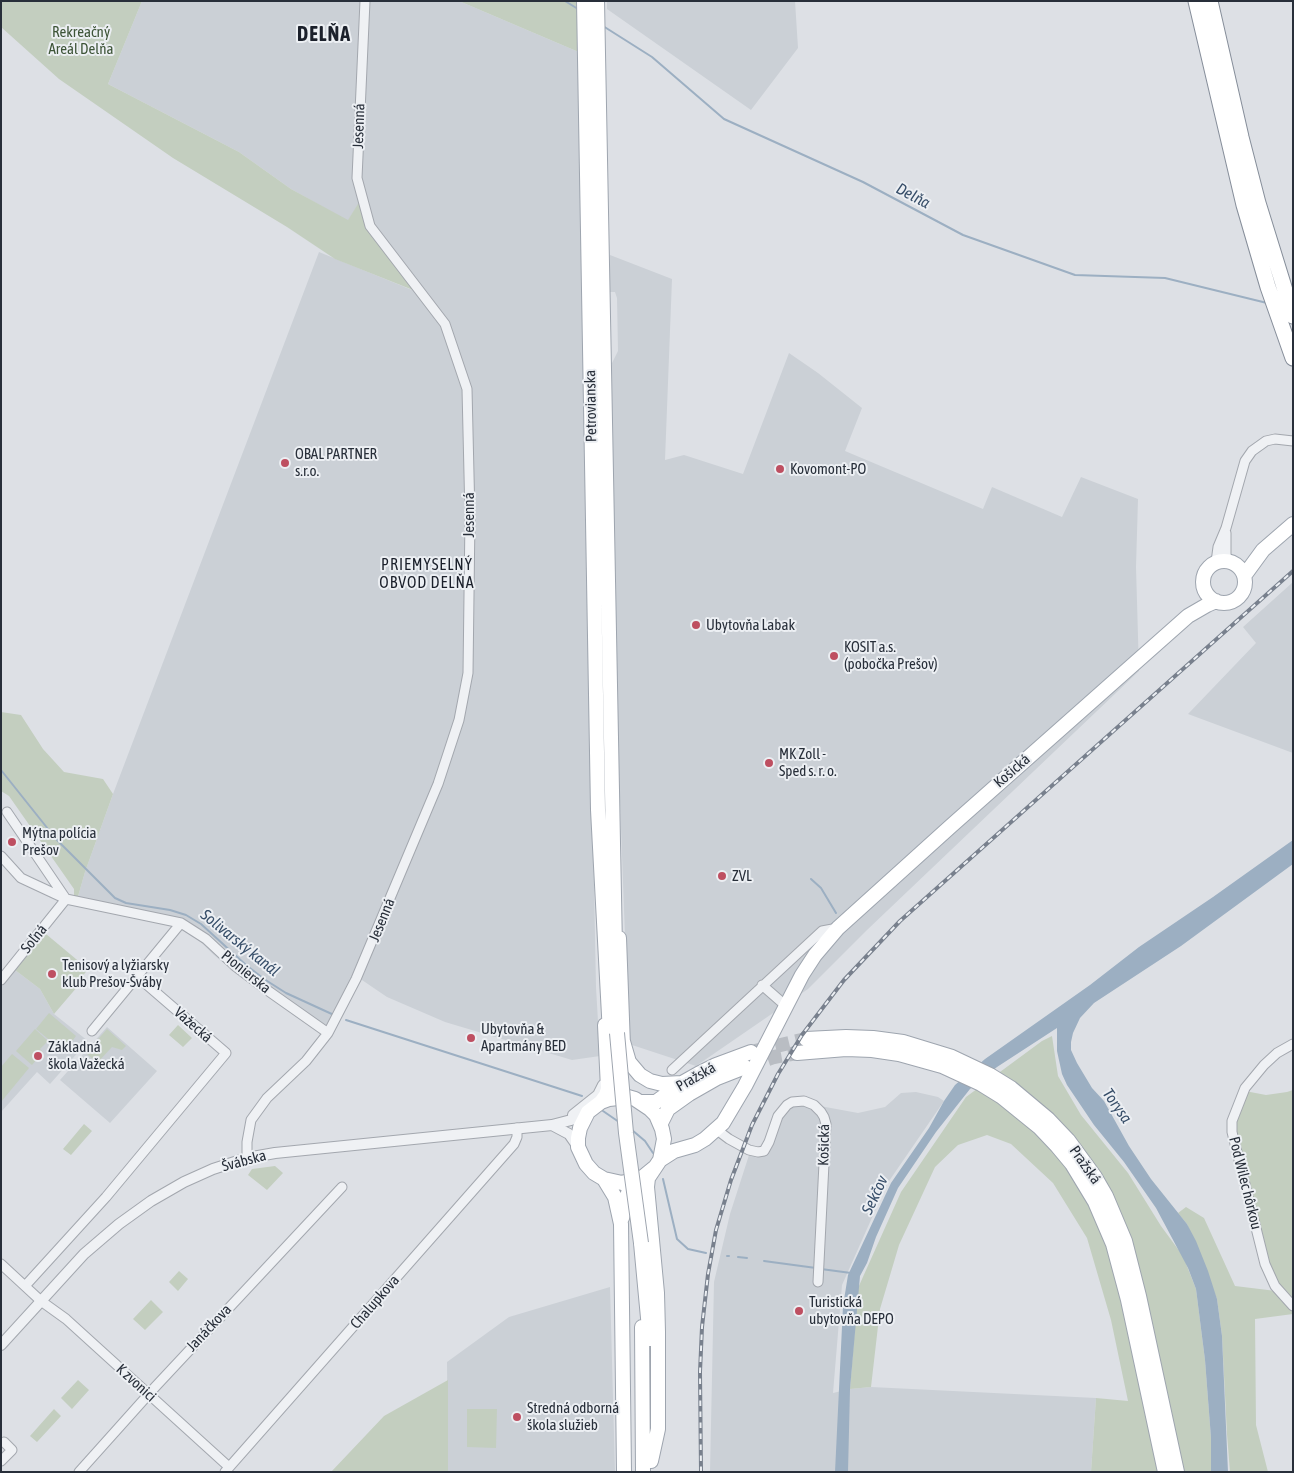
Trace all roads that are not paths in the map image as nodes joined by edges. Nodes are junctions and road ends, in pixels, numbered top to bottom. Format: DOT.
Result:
graph roads {
  1 [pos="365,1"];
  2 [pos="584,1"];
  3 [pos="597,1"];
  4 [pos="1196,1"];
  5 [pos="1210,1"];
  6 [pos="1293,316"];
  7 [pos="1293,358"];
  8 [pos="1293,441"];
  9 [pos="1293,524"];
  10 [pos="1263,550"];
  11 [pos="1227,563"];
  12 [pos="1244,576"];
  13 [pos="1204,590"];
  14 [pos="1216,601"];
  15 [pos="1188,616"];
  16 [pos="605,809"];
  17 [pos="7,812"];
  18 [pos="1,856"];
  19 [pos="66,899"];
  20 [pos="181,923"];
  21 [pos="838,928"];
  22 [pos="138,977"];
  23 [pos="1,980"];
  24 [pos="762,985"];
  25 [pos="786,1006"];
  26 [pos="92,1031"];
  27 [pos="328,1033"];
  28 [pos="616,1035"];
  29 [pos="806,1039"];
  30 [pos="1293,1044"];
  31 [pos="751,1052"];
  32 [pos="797,1053"];
  33 [pos="947,1061"];
  34 [pos="607,1065"];
  35 [pos="745,1066"];
  36 [pos="672,1070"];
  37 [pos="682,1083"];
  38 [pos="1006,1092"];
  39 [pos="639,1101"];
  40 [pos="601,1102"];
  41 [pos="588,1112"];
  42 [pos="552,1125"];
  43 [pos="662,1126"];
  44 [pos="516,1128"];
  45 [pos="717,1130"];
  46 [pos="689,1146"];
  47 [pos="578,1148"];
  48 [pos="247,1158"];
  49 [pos="657,1164"];
  50 [pos="604,1179"];
  51 [pos="635,1181"];
  52 [pos="342,1187"];
  53 [pos="621,1224"];
  54 [pos="1,1264"];
  55 [pos="819,1273"];
  56 [pos="25,1286"];
  57 [pos="41,1301"];
  58 [pos="1293,1306"];
  59 [pos="1,1345"];
  60 [pos="149,1394"];
  61 [pos="4,1442"];
  62 [pos="1,1461"];
  63 [pos="648,1468"];
  64 [pos="227,1469"];
  65 [pos="79,1472"];
  66 [pos="624,1472"];
  67 [pos="1165,1472"];
  68 [pos="1177,1472"];
  1 -- 27 [label="street, Jesenná"];
  2 -- 16 [label="main road, Petrovianska"];
  3 -- 16 [label="main road, Petrovianska"];
  4 -- 7 [label="highway"];
  5 -- 6 [label="highway"];
  8 -- 11 [label="street"];
  9 -- 10 [label="main road, Košická"];
  10 -- 11 [label="main road, Košická"];
  10 -- 12 [label="main road, Košická"];
  11 -- 12 [label="main road"];
  11 -- 13 [label="main road, Košická"];
  12 -- 14 [label="main road, Košická"];
  13 -- 14 [label="main road"];
  13 -- 15 [label="main road, Košická"];
  14 -- 15 [label="main road, Košická"];
  15 -- 21 [label="main road, Košická"];
  16 -- 28 [label="main road"];
  16 -- 34 [label="main road"];
  17 -- 19 [label="street"];
  18 -- 19 [label="street, Pionierska"];
  19 -- 20 [label="street, Pionierska"];
  19 -- 23 [label="street, Soľná"];
  20 -- 22 [label="street"];
  20 -- 27 [label="street, Pionierska"];
  21 -- 24 [label="street, Košická"];
  21 -- 25 [label="main road, Košická"];
  22 -- 26 [label="street"];
  22 -- 56 [label="street, Važecká"];
  24 -- 25 [label="street"];
  24 -- 36 [label="street, Košická"];
  25 -- 45 [label="main road, Košická"];
  27 -- 48 [label="street"];
  28 -- 37 [label="main road"];
  28 -- 39 [label="main road"];
  28 -- 63 [label="main road"];
  29 -- 33 [label="main road, Pražská"];
  30 -- 58 [label="street, Pod Wilec hôrkou"];
  31 -- 37 [label="main road, Pražská"];
  32 -- 33 [label="main road, Pražská"];
  33 -- 38 [label="main road, Pražská"];
  34 -- 40 [label="main road"];
  34 -- 42 [label="street"];
  35 -- 43 [label="main road, Pražská"];
  37 -- 39 [label="main road, Pražská"];
  38 -- 67 [label="main road, Pražská"];
  38 -- 68 [label="main road, Pražská"];
  39 -- 40 [label="main road"];
  39 -- 43 [label="main road"];
  40 -- 41 [label="main road"];
  41 -- 42 [label="street, Švábska"];
  41 -- 47 [label="main road"];
  42 -- 44 [label="street, Švábska"];
  42 -- 47 [label="street"];
  43 -- 46 [label="main road"];
  43 -- 49 [label="main road"];
  44 -- 48 [label="street, Švábska"];
  44 -- 64 [label="street, Chalupkova"];
  45 -- 46 [label="main road, Košická"];
  45 -- 55 [label="street, Košická"];
  46 -- 49 [label="main road, Košická"];
  47 -- 50 [label="main road"];
  48 -- 57 [label="street, Švábska"];
  49 -- 51 [label="main road"];
  49 -- 63 [label="main road"];
  50 -- 51 [label="main road"];
  50 -- 53 [label="main road"];
  51 -- 53 [label="main road"];
  52 -- 60 [label="street, Janáčkova"];
  53 -- 66 [label="main road"];
  54 -- 56 [label="street, K zvonici"];
  56 -- 57 [label="street, K zvonici"];
  57 -- 59 [label="street, Švábska"];
  57 -- 60 [label="street, K zvonici"];
  60 -- 64 [label="street, K zvonici"];
  60 -- 65 [label="street, Janáčkova"];
  61 -- 62 [label="street"];
}
